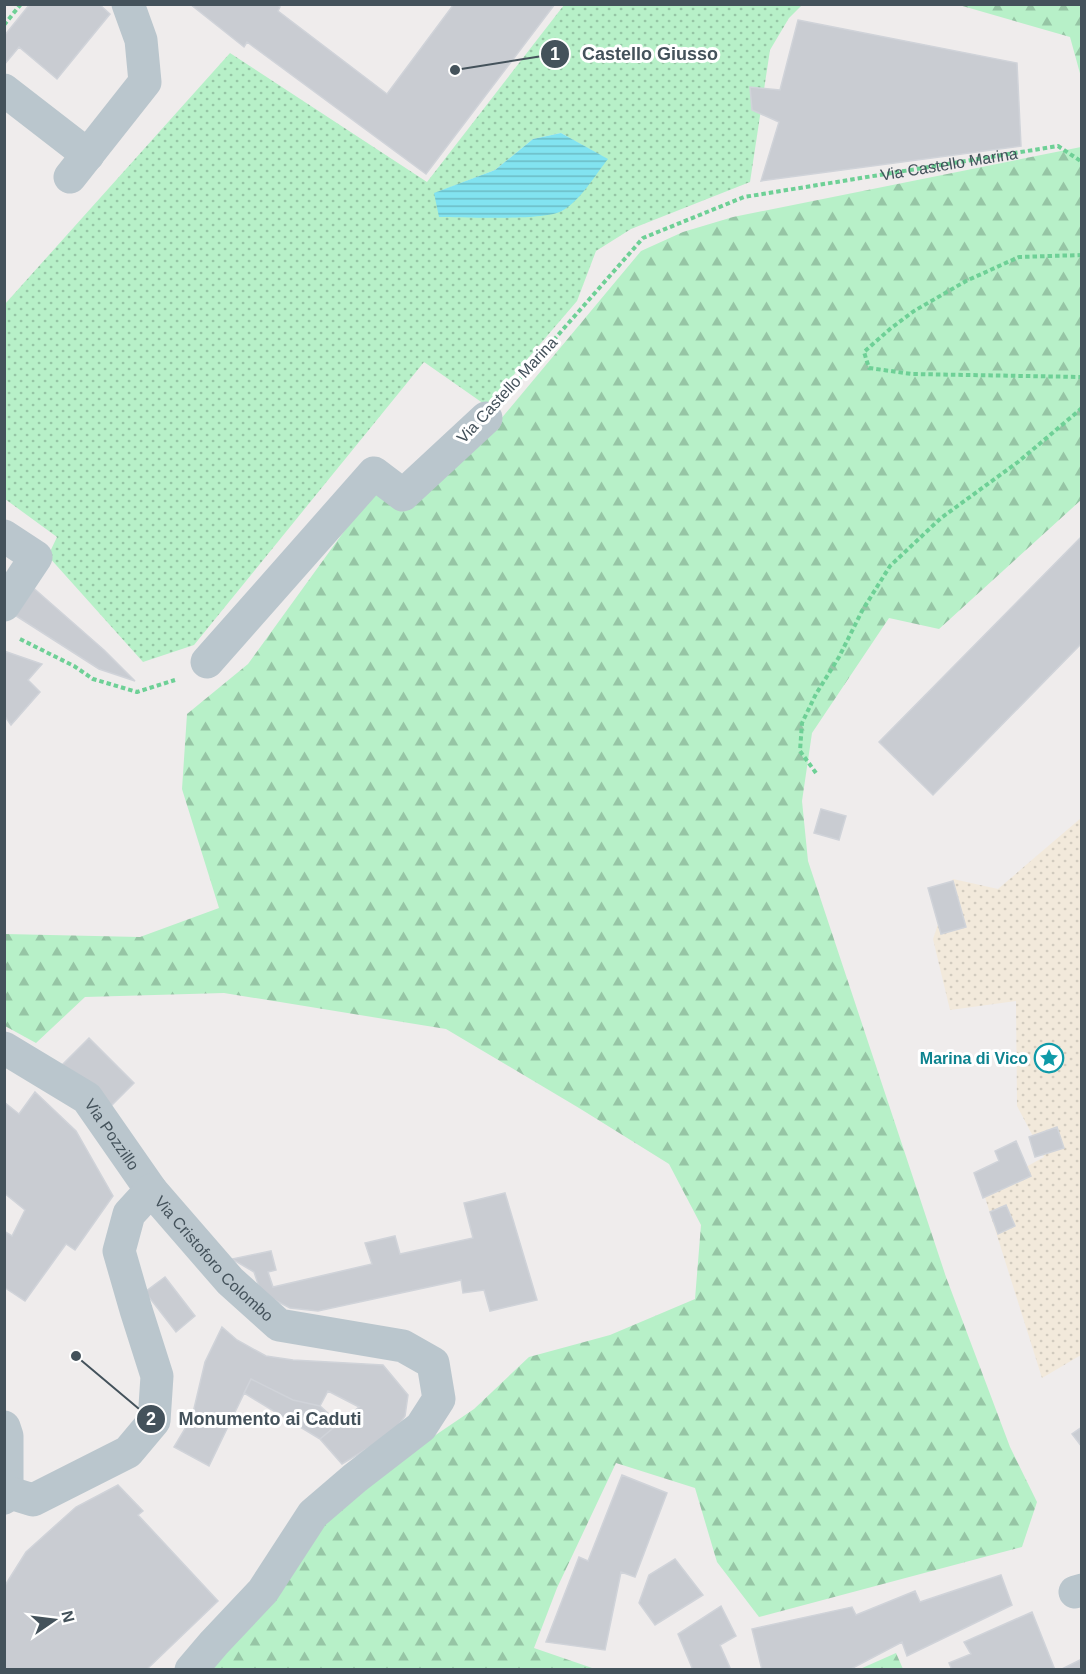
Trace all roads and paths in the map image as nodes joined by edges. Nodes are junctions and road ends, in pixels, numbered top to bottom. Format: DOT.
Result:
graph roads {
  1 [pos="21,4"];
  2 [pos="128,4"];
  3 [pos="4,25"];
  4 [pos="4,90"];
  5 [pos="1082,162"];
  6 [pos="1082,255"];
  7 [pos="1082,377"];
  8 [pos="1082,408"];
  9 [pos="486,418"];
  10 [pos="4,536"];
  11 [pos="4,605"];
  12 [pos="14,637"];
  13 [pos="207,662"];
  14 [pos="816,773"];
  15 [pos="4,1048"];
  16 [pos="151,1190"];
  17 [pos="4,1427"];
  18 [pos="6,1495"];
  19 [pos="191,1670"];
  1 -- 3 [label="path"];
  2 -- 4 [label="street"];
  5 -- 9 [label="path, Via Castello Marina"];
  6 -- 7 [label="path"];
  8 -- 14 [label="path"];
  9 -- 13 [label="street, Via Castello Marina"];
  10 -- 11 [label="street"];
  12 -- 13 [label="path"];
  15 -- 16 [label="street, Via Pozzillo"];
  16 -- 18 [label="street, Via Cristoforo Colombo"];
  16 -- 19 [label="street, Via Cristoforo Colombo"];
  17 -- 18 [label="street"];
}
